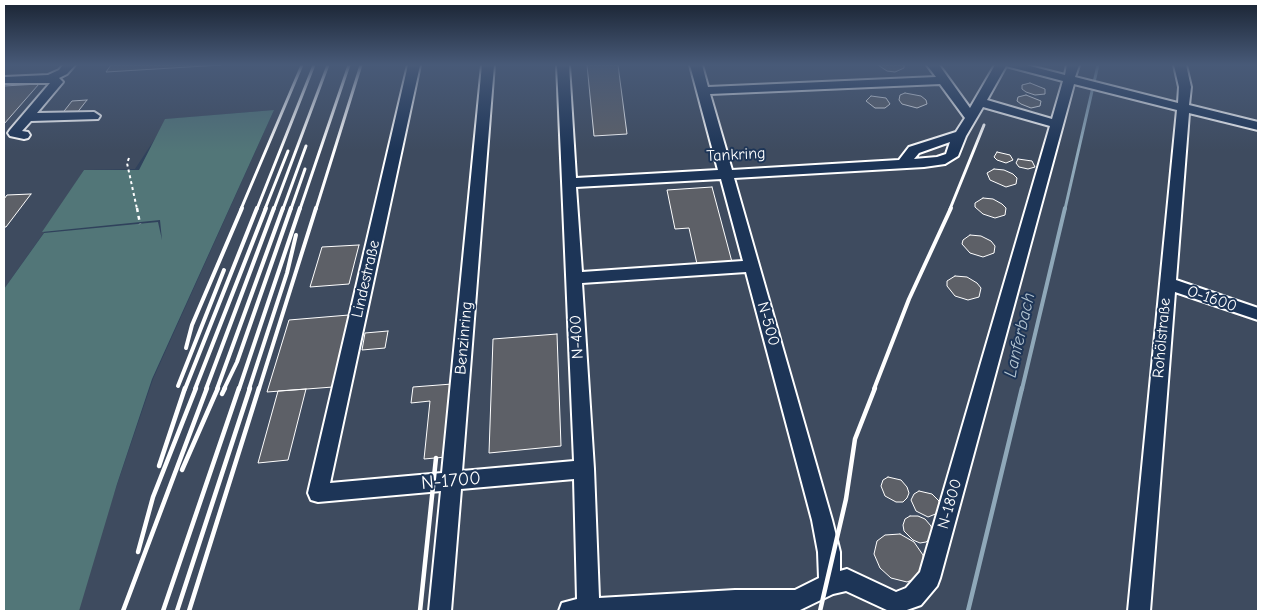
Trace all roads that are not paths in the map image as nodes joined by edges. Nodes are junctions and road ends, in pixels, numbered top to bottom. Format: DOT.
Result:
graph roads {
  1 [pos="47,94"];
  2 [pos="408,94"];
  3 [pos="485,94"];
  4 [pos="565,94"];
  5 [pos="704,94"];
  6 [pos="954,94"];
  7 [pos="985,94"];
  8 [pos="1065,94"];
  9 [pos="1137,94"];
  10 [pos="1184,94"];
  11 [pos="980,102"];
  12 [pos="1183,108"];
  13 [pos="30,114"];
  14 [pos="94,116"];
  15 [pos="971,118"];
  16 [pos="1056,124"];
  17 [pos="1258,126"];
  18 [pos="24,135"];
  19 [pos="960,135"];
  20 [pos="726,174"];
  21 [pos="570,183"];
  22 [pos="752,266"];
  23 [pos="574,278"];
  24 [pos="1167,284"];
  25 [pos="1258,314"];
  26 [pos="584,469"];
  27 [pos="451,481"];
  28 [pos="318,493"];
  29 [pos="830,584"];
  30 [pos="579,610"];
  31 [pos="440,611"];
  32 [pos="1139,611"];
  1 -- 13 [label="lane"];
  2 -- 28 [label="lane, Lindestraße"];
  3 -- 27 [label="lane, Benzinring"];
  4 -- 21 [label="lane, N-400"];
  5 -- 20 [label="lane, N-500"];
  6 -- 15 [label="lane"];
  7 -- 11 [label="lane, Tankring"];
  8 -- 16 [label="lane, N-1800"];
  9 -- 12 [label="lane"];
  10 -- 12 [label="lane, Rohölstraße"];
  11 -- 15 [label="lane, Tankring"];
  11 -- 16 [label="lane"];
  12 -- 17 [label="lane"];
  12 -- 24 [label="lane, Rohölstraße"];
  13 -- 14 [label="lane"];
  13 -- 18 [label="lane"];
  15 -- 19 [label="lane, Tankring"];
  16 -- 29 [label="lane, N-1800"];
  19 -- 20 [label="lane, Tankring"];
  20 -- 21 [label="lane, Tankring"];
  20 -- 22 [label="lane, N-500"];
  21 -- 23 [label="lane, N-400"];
  22 -- 23 [label="lane"];
  22 -- 29 [label="lane, N-500"];
  23 -- 26 [label="lane, N-400"];
  24 -- 25 [label="lane, O-1600"];
  24 -- 32 [label="lane, Rohölstraße"];
  26 -- 27 [label="lane, N-1700"];
  26 -- 30 [label="lane, N-400"];
  27 -- 28 [label="lane, N-1700"];
  27 -- 31 [label="lane, Benzinring"];
  29 -- 30 [label="lane, N-1800"];
}
